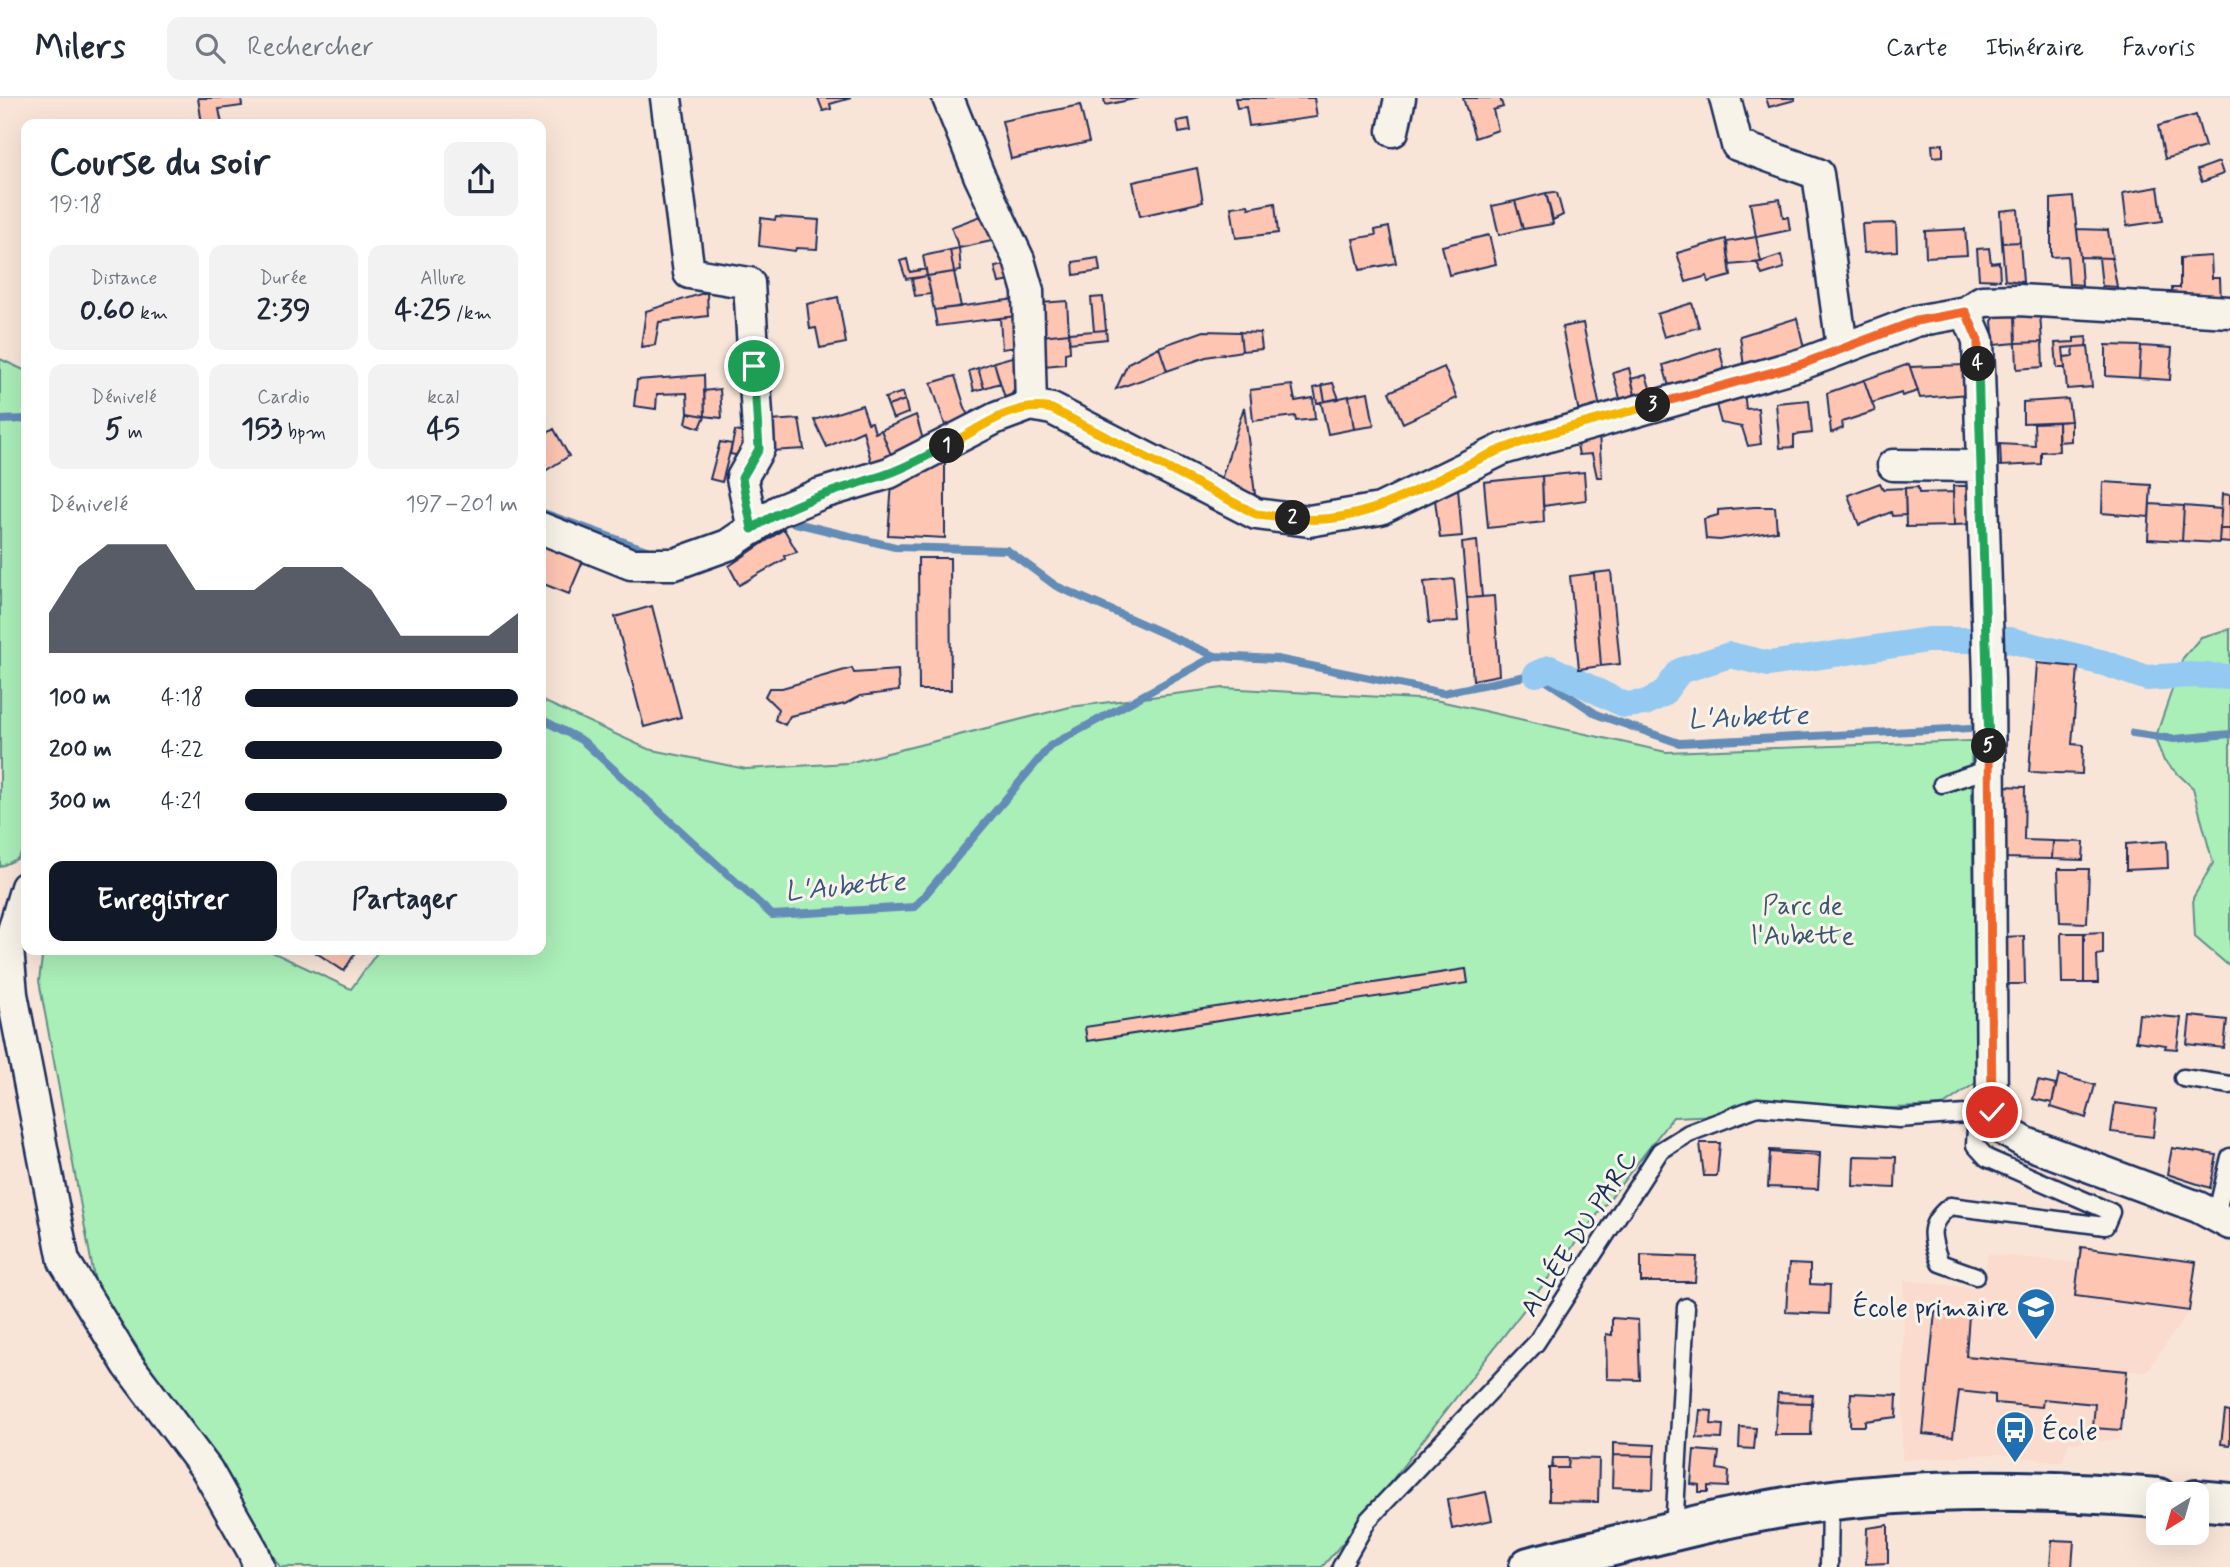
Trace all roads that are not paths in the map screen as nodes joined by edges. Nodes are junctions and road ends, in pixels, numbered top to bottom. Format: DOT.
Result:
graph roads {
  1 [pos="666,98"];
  2 [pos="948,98"];
  3 [pos="1400,98"];
  4 [pos="1725,98"];
  5 [pos="1393,131"];
  6 [pos="1966,312"];
  7 [pos="2230,312"];
  8 [pos="1842,347"];
  9 [pos="1031,405"];
  10 [pos="1893,465"];
  11 [pos="1980,466"];
  12 [pos="752,529"];
  13 [pos="546,530"];
  14 [pos="1989,769"];
  15 [pos="1942,784"];
  16 [pos="17,890"];
  17 [pos="2183,1078"];
  18 [pos="2230,1085"];
  19 [pos="1992,1112"];
  20 [pos="2230,1157"];
  21 [pos="2223,1220"];
  22 [pos="1976,1276"];
  23 [pos="1686,1307"];
  24 [pos="2146,1496"];
  25 [pos="2209,1501"];
  26 [pos="1830,1502"];
  27 [pos="2230,1503"];
  28 [pos="1674,1532"];
  29 [pos="259,1567"];
  30 [pos="1341,1567"];
  31 [pos="1529,1567"];
  32 [pos="1829,1567"];
  1 -- 12 [label="street"];
  2 -- 9 [label="street"];
  3 -- 5 [label="street"];
  4 -- 8 [label="street"];
  6 -- 7 [label="street"];
  6 -- 8 [label="street"];
  6 -- 11 [label="street"];
  8 -- 9 [label="street"];
  9 -- 12 [label="street"];
  10 -- 11 [label="street"];
  11 -- 14 [label="street"];
  12 -- 13 [label="street"];
  14 -- 15 [label="lane"];
  14 -- 19 [label="street"];
  16 -- 29 [label="street"];
  17 -- 18 [label="lane"];
  19 -- 21 [label="street"];
  19 -- 22 [label="lane"];
  19 -- 30 [label="lane, ALLÉE DU PARC"];
  20 -- 21 [label="lane"];
  23 -- 28 [label="lane"];
  24 -- 26 [label="street"];
  25 -- 27 [label="street"];
  26 -- 28 [label="street"];
  26 -- 32 [label="lane"];
  28 -- 31 [label="street"];
}
